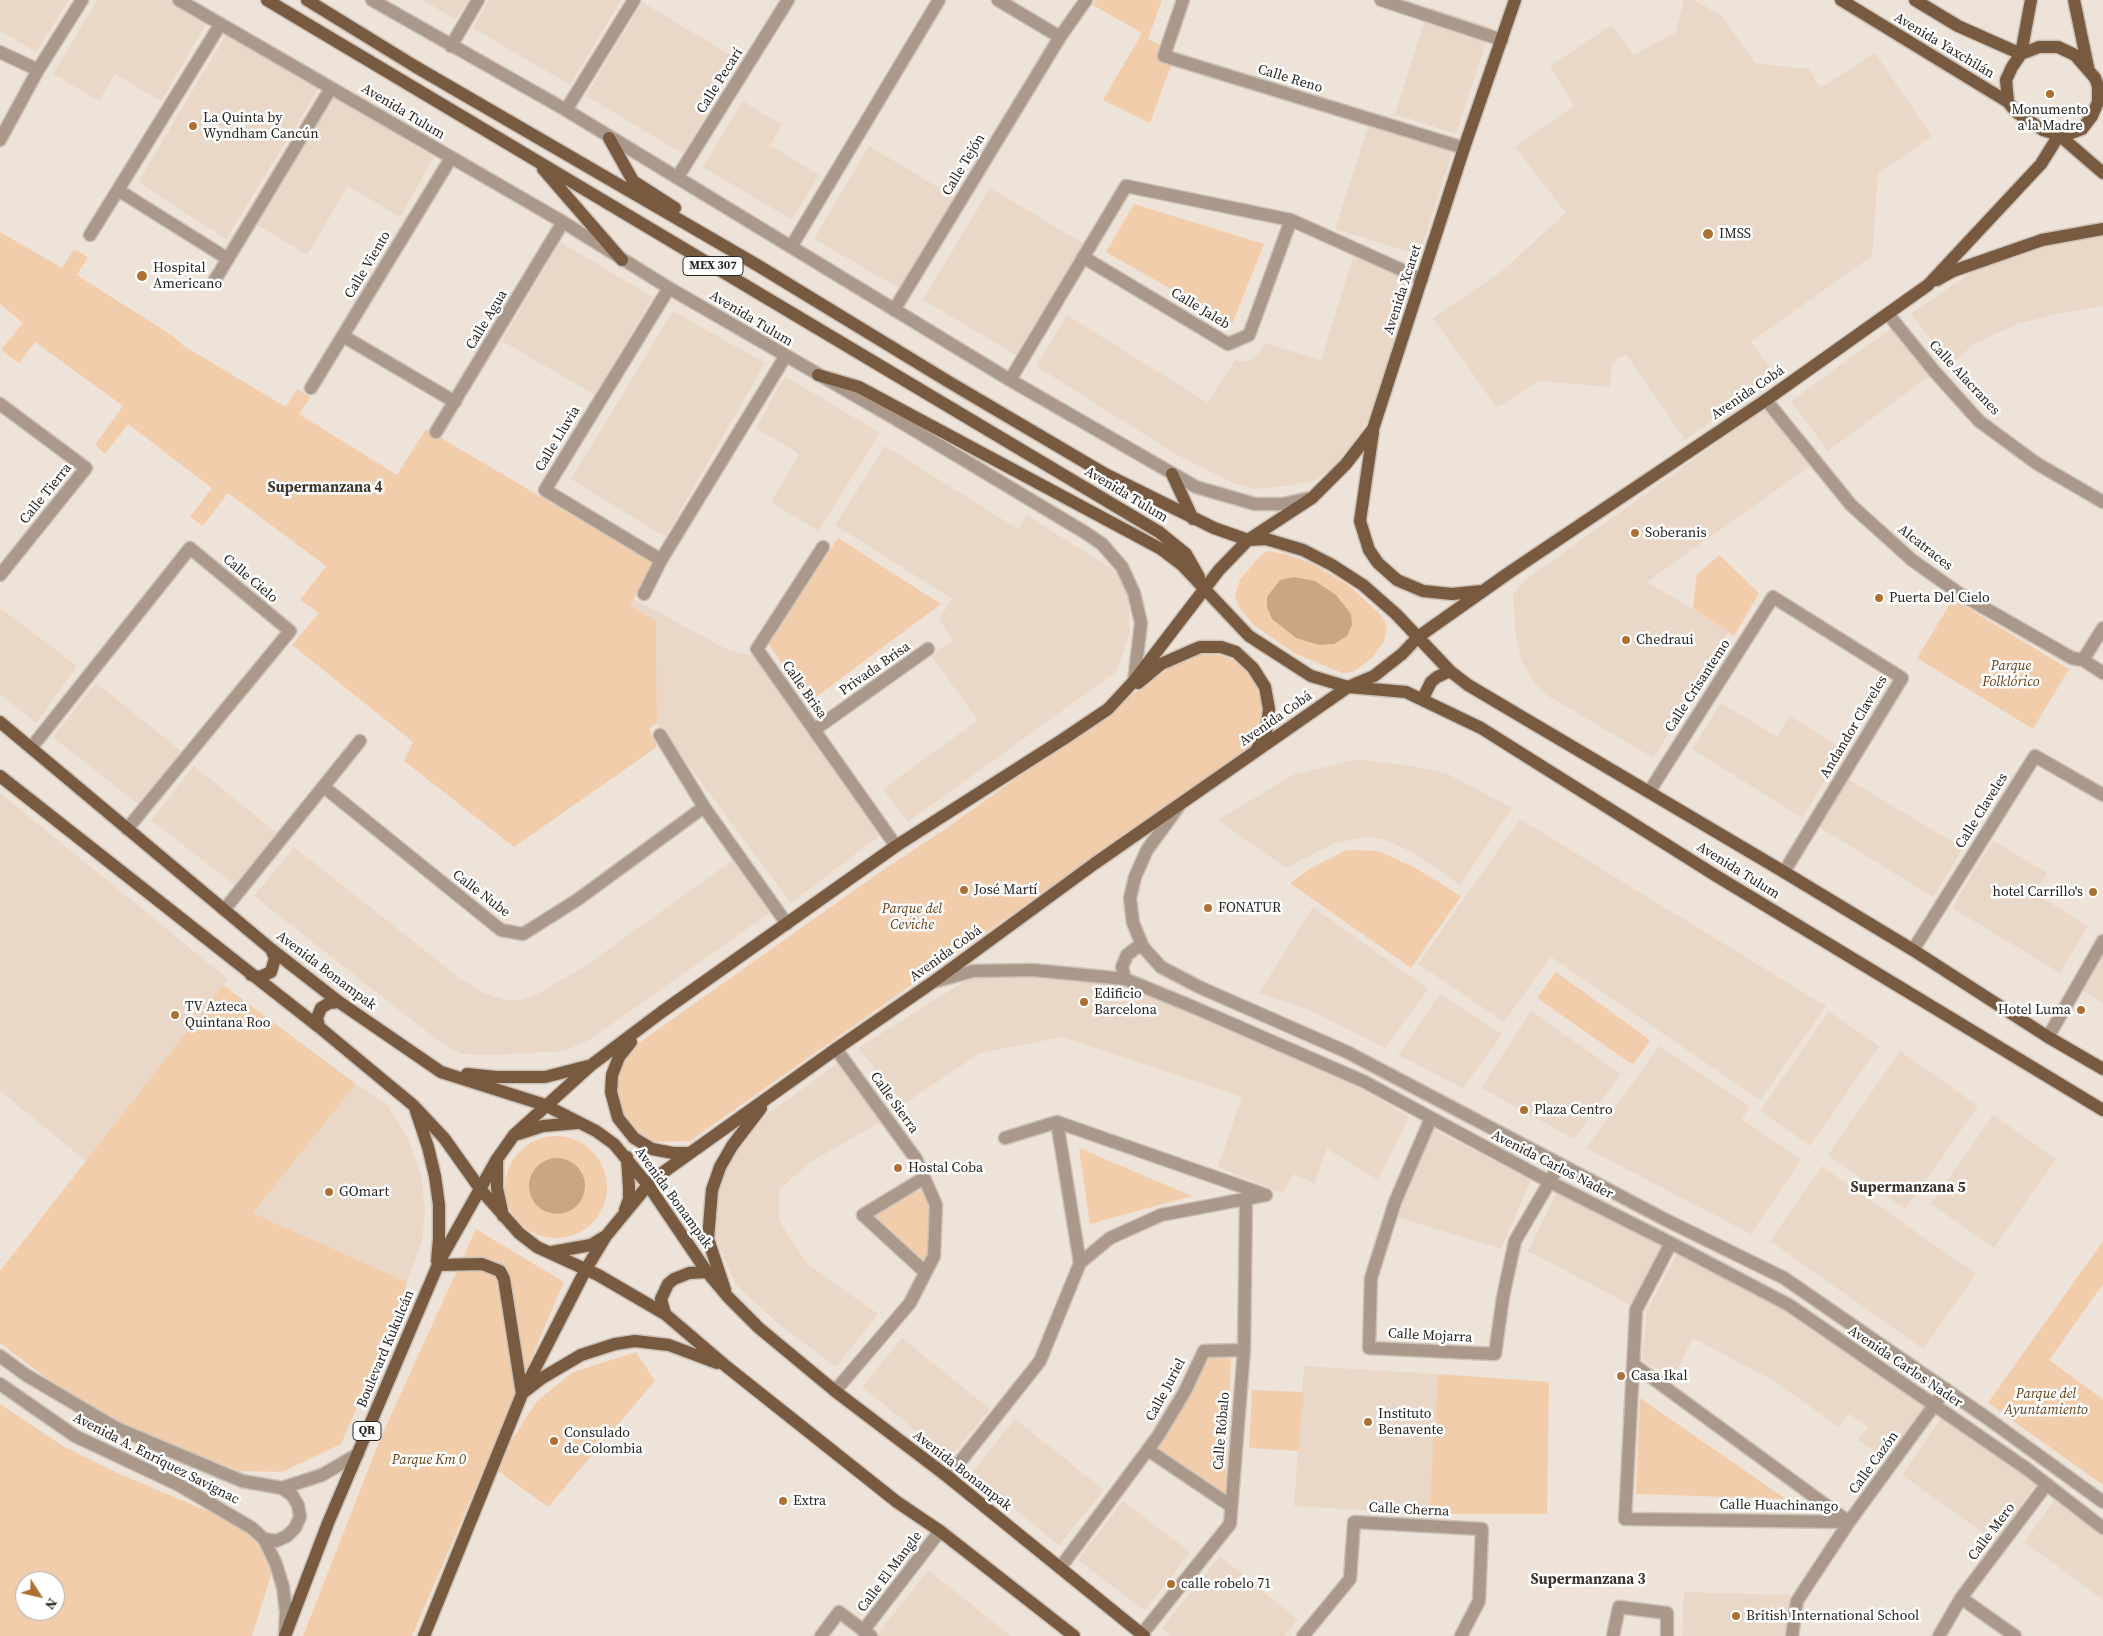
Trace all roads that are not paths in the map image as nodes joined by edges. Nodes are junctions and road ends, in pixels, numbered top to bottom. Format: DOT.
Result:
graph roads {
  1 [pos="82,0"];
  2 [pos="179,0"];
  3 [pos="267,0"];
  4 [pos="307,0"];
  5 [pos="372,0"];
  6 [pos="478,0"];
  7 [pos="634,0"];
  8 [pos="788,0"];
  9 [pos="939,0"];
  10 [pos="998,0"];
  11 [pos="1086,0"];
  12 [pos="1183,0"];
  13 [pos="1381,0"];
  14 [pos="1515,0"];
  15 [pos="1841,0"];
  16 [pos="1915,0"];
  17 [pos="2031,0"];
  18 [pos="2074,0"];
  19 [pos="220,25"];
  20 [pos="1060,37"];
  21 [pos="1502,40"];
  22 [pos="451,46"];
  23 [pos="0,52"];
  24 [pos="2021,54"];
  25 [pos="38,70"];
  26 [pos="2088,70"];
  27 [pos="331,88"];
  28 [pos="2101,91"];
  29 [pos="2008,102"];
  30 [pos="566,110"];
  31 [pos="2059,135"];
  32 [pos="609,138"];
  33 [pos="0,140"];
  34 [pos="1464,148"];
  35 [pos="451,158"];
  36 [pos="535,160"];
  37 [pos="2103,173"];
  38 [pos="676,178"];
  39 [pos="118,190"];
  40 [pos="1291,220"];
  41 [pos="563,222"];
  42 [pos="2103,229"];
  43 [pos="90,235"];
  44 [pos="791,247"];
  45 [pos="1084,258"];
  46 [pos="228,259"];
  47 [pos="622,260"];
  48 [pos="757,265"];
  49 [pos="1422,279"];
  50 [pos="215,280"];
  51 [pos="1928,285"];
  52 [pos="669,288"];
  53 [pos="894,310"];
  54 [pos="1888,314"];
  55 [pos="342,336"];
  56 [pos="785,357"];
  57 [pos="818,375"];
  58 [pos="1010,380"];
  59 [pos="311,388"];
  60 [pos="1766,400"];
  61 [pos="455,402"];
  62 [pos="0,404"];
  63 [pos="1373,429"];
  64 [pos="436,432"];
  65 [pos="1172,474"];
  66 [pos="1312,498"];
  67 [pos="2103,502"];
  68 [pos="1193,518"];
  69 [pos="1248,540"];
  70 [pos="823,548"];
  71 [pos="661,560"];
  72 [pos="0,575"];
  73 [pos="1204,588"];
  74 [pos="1484,591"];
  75 [pos="644,594"];
  76 [pos="1773,597"];
  77 [pos="2103,628"];
  78 [pos="1418,637"];
  79 [pos="928,649"];
  80 [pos="2083,660"];
  81 [pos="1450,671"];
  82 [pos="2103,673"];
  83 [pos="1134,680"];
  84 [pos="1348,687"];
  85 [pos="1424,701"];
  86 [pos="1108,709"];
  87 [pos="0,722"];
  88 [pos="814,730"];
  89 [pos="660,734"];
  90 [pos="360,741"];
  91 [pos="31,748"];
  92 [pos="1254,754"];
  93 [pos="0,776"];
  94 [pos="324,787"];
  95 [pos="1649,792"];
  96 [pos="2103,795"];
  97 [pos="1181,804"];
  98 [pos="704,807"];
  99 [pos="127,829"];
  100 [pos="896,846"];
  101 [pos="1784,872"];
  102 [pos="224,910"];
  103 [pos="787,924"];
  104 [pos="2103,941"];
  105 [pos="1143,947"];
  106 [pos="271,949"];
  107 [pos="1913,950"];
  108 [pos="251,975"];
  109 [pos="1125,979"];
  110 [pos="933,982"];
  111 [pos="339,1002"];
  112 [pos="650,1022"];
  113 [pos="319,1027"];
  114 [pos="2048,1037"];
  115 [pos="836,1049"];
  116 [pos="590,1066"];
  117 [pos="2103,1069"];
  118 [pos="441,1072"];
  119 [pos="769,1097"];
  120 [pos="412,1105"];
  121 [pos="545,1105"];
  122 [pos="2103,1110"];
  123 [pos="1431,1118"];
  124 [pos="1057,1122"];
  125 [pos="579,1123"];
  126 [pos="514,1135"];
  127 [pos="1005,1138"];
  128 [pos="690,1153"];
  129 [pos="627,1157"];
  130 [pos="497,1159"];
  131 [pos="1560,1164"];
  132 [pos="924,1178"];
  133 [pos="1550,1182"];
  134 [pos="648,1185"];
  135 [pos="481,1190"];
  136 [pos="1246,1200"];
  137 [pos="624,1213"];
  138 [pos="504,1217"];
  139 [pos="606,1236"];
  140 [pos="1671,1243"];
  141 [pos="549,1252"];
  142 [pos="1080,1264"];
  143 [pos="437,1267"];
  144 [pos="586,1269"];
  145 [pos="707,1272"];
  146 [pos="926,1272"];
  147 [pos="728,1297"];
  148 [pos="665,1314"];
  149 [pos="1244,1350"];
  150 [pos="0,1356"];
  151 [pos="1633,1364"];
  152 [pos="727,1367"];
  153 [pos="0,1384"];
  154 [pos="1946,1389"];
  155 [pos="835,1391"];
  156 [pos="522,1394"];
  157 [pos="1934,1405"];
  158 [pos="2004,1430"];
  159 [pos="1992,1445"];
  160 [pos="1148,1450"];
  161 [pos="358,1454"];
  162 [pos="948,1477"];
  163 [pos="2046,1484"];
  164 [pos="282,1488"];
  165 [pos="2103,1502"];
  166 [pos="1231,1506"];
  167 [pos="1849,1522"];
  168 [pos="2103,1528"];
  169 [pos="940,1531"];
  170 [pos="264,1539"];
  171 [pos="1060,1568"];
  172 [pos="1961,1598"];
  173 [pos="867,1633"];
  174 [pos="1143,1635"];
  175 [pos="285,1636"];
  176 [pos="424,1636"];
  177 [pos="821,1636"];
  178 [pos="1074,1636"];
  179 [pos="1303,1636"];
  180 [pos="1461,1636"];
  181 [pos="1613,1636"];
  182 [pos="1667,1636"];
  183 [pos="1792,1636"];
  184 [pos="1939,1636"];
  185 [pos="2015,1636"];
  1 -- 25 [label="street"];
  2 -- 19 [label="street, Avenida Tulum"];
  3 -- 36 [label="main road, Avenida Tulum / MEX 307"];
  4 -- 48 [label="main road, Avenida Tulum / MEX 307"];
  5 -- 22 [label="street"];
  6 -- 22 [label="street"];
  7 -- 30 [label="street"];
  8 -- 38 [label="street, Calle Pecarí"];
  9 -- 44 [label="street"];
  10 -- 20 [label="street"];
  11 -- 20 [label="street, Calle Tejón"];
  12 -- 34 [label="street, Calle Reno"];
  13 -- 21 [label="street"];
  14 -- 21 [label="main road, Avenida Xcaret"];
  15 -- 29 [label="main road, Avenida Yaxchilán"];
  16 -- 24 [label="main road, Avenida Yaxchilán"];
  17 -- 24 [label="main road"];
  18 -- 26 [label="main road"];
  19 -- 27 [label="street, Avenida Tulum"];
  19 -- 39 [label="street"];
  20 -- 53 [label="street, Calle Tejón"];
  21 -- 34 [label="main road, Avenida Xcaret"];
  22 -- 30 [label="street"];
  23 -- 25 [label="street"];
  24 -- 26 [label="main road"];
  24 -- 29 [label="main road"];
  25 -- 33 [label="street"];
  26 -- 28 [label="main road"];
  27 -- 35 [label="street, Avenida Tulum"];
  27 -- 46 [label="street"];
  28 -- 31 [label="main road"];
  29 -- 31 [label="main road"];
  30 -- 32 [label="street"];
  31 -- 37 [label="main road"];
  31 -- 51 [label="main road, Avenida Cobá"];
  32 -- 38 [label="street"];
  32 -- 48 [label="main road"];
  34 -- 49 [label="main road, Avenida Xcaret"];
  35 -- 41 [label="street, Avenida Tulum"];
  35 -- 55 [label="street, Calle Viento"];
  36 -- 47 [label="main road"];
  36 -- 73 [label="main road, Avenida Tulum / MEX 307"];
  38 -- 44 [label="street"];
  39 -- 43 [label="street"];
  39 -- 46 [label="street"];
  40 -- 45 [label="street"];
  40 -- 45 [label="street, Calle Jaleb"];
  40 -- 49 [label="street"];
  41 -- 47 [label="street, Avenida Tulum"];
  41 -- 61 [label="street, Calle Agua"];
  42 -- 51 [label="main road"];
  44 -- 53 [label="street"];
  45 -- 58 [label="street"];
  46 -- 50 [label="street"];
  47 -- 52 [label="street, Avenida Tulum"];
  48 -- 68 [label="main road, Avenida Tulum / MEX 307"];
  49 -- 63 [label="main road, Avenida Xcaret"];
  51 -- 54 [label="main road, Avenida Cobá"];
  52 -- 56 [label="street, Avenida Tulum"];
  52 -- 71 [label="street, Calle Lluvia"];
  53 -- 58 [label="street"];
  54 -- 60 [label="main road, Avenida Cobá"];
  54 -- 67 [label="street, Calle Alacranes"];
  55 -- 59 [label="street, Calle Viento"];
  55 -- 61 [label="street"];
  56 -- 57 [label="street, Avenida Tulum"];
  56 -- 71 [label="street"];
  57 -- 73 [label="main road, Avenida Tulum"];
  57 -- 83 [label="street, Avenida Tulum"];
  58 -- 65 [label="street"];
  60 -- 74 [label="main road, Avenida Cobá"];
  60 -- 80 [label="street, Alcatraces"];
  61 -- 64 [label="street, Calle Agua"];
  62 -- 72 [label="street, Calle Tierra"];
  63 -- 66 [label="main road, Avenida Xcaret"];
  63 -- 74 [label="main road"];
  65 -- 66 [label="street"];
  65 -- 68 [label="main road"];
  66 -- 69 [label="main road, Avenida Xcaret"];
  68 -- 69 [label="main road, Avenida Tulum / MEX 307"];
  69 -- 73 [label="main road, Avenida Xcaret"];
  69 -- 78 [label="main road, Avenida Tulum"];
  70 -- 88 [label="street, Calle Brisa"];
  71 -- 75 [label="street"];
  73 -- 83 [label="main road"];
  73 -- 84 [label="main road, Avenida Tulum"];
  74 -- 78 [label="main road, Avenida Cobá"];
  76 -- 95 [label="street, Calle Crisantemo"];
  76 -- 101 [label="street, Andandor Claveles"];
  77 -- 80 [label="street"];
  78 -- 81 [label="main road, Avenida Tulum"];
  78 -- 84 [label="main road, Avenida Cobá"];
  79 -- 88 [label="street, Privada Brisa"];
  80 -- 82 [label="street, Alcatraces"];
  81 -- 85 [label="main road"];
  81 -- 95 [label="main road, Avenida Tulum"];
  83 -- 86 [label="main road"];
  84 -- 85 [label="main road, Avenida Tulum"];
  84 -- 92 [label="main road, Avenida Cobá"];
  85 -- 122 [label="main road, Avenida Tulum"];
  86 -- 92 [label="main road"];
  86 -- 100 [label="main road"];
  87 -- 91 [label="main road, Avenida Bonampak"];
  88 -- 100 [label="street, Calle Brisa"];
  89 -- 98 [label="street"];
  90 -- 94 [label="street"];
  91 -- 99 [label="main road, Avenida Bonampak"];
  91 -- 99 [label="street, Calle Cielo"];
  92 -- 97 [label="main road, Avenida Cobá"];
  93 -- 108 [label="main road"];
  94 -- 98 [label="street, Calle Nube"];
  94 -- 102 [label="street"];
  95 -- 101 [label="main road, Avenida Tulum"];
  96 -- 107 [label="street, Calle Claveles"];
  97 -- 105 [label="street, Avenida Carlos Nader"];
  97 -- 110 [label="main road, Avenida Cobá"];
  98 -- 103 [label="street"];
  99 -- 102 [label="main road, Avenida Bonampak"];
  100 -- 103 [label="main road"];
  101 -- 107 [label="main road, Avenida Tulum"];
  102 -- 106 [label="main road, Avenida Bonampak"];
  103 -- 112 [label="main road"];
  104 -- 114 [label="street"];
  105 -- 109 [label="street"];
  105 -- 131 [label="street, Avenida Carlos Nader"];
  106 -- 108 [label="main road"];
  106 -- 111 [label="main road, Avenida Bonampak"];
  107 -- 114 [label="main road, Avenida Tulum"];
  108 -- 113 [label="main road"];
  109 -- 110 [label="street, Avenida Carlos Nader"];
  109 -- 123 [label="street, Avenida Carlos Nader"];
  110 -- 115 [label="main road, Avenida Cobá"];
  111 -- 113 [label="main road"];
  111 -- 118 [label="main road, Avenida Bonampak"];
  112 -- 116 [label="main road"];
  112 -- 128 [label="main road"];
  113 -- 120 [label="main road"];
  114 -- 117 [label="main road, Avenida Tulum"];
  115 -- 119 [label="main road, Avenida Cobá"];
  115 -- 132 [label="street, Calle Sierra"];
  116 -- 118 [label="main road"];
  116 -- 121 [label="main road"];
  118 -- 121 [label="main road, Avenida Bonampak"];
  119 -- 128 [label="main road, Avenida Cobá"];
  119 -- 147 [label="main road"];
  120 -- 135 [label="main road"];
  120 -- 143 [label="main road"];
  121 -- 125 [label="main road, Avenida Bonampak"];
  121 -- 126 [label="main road"];
  123 -- 133 [label="street, Avenida Carlos Nader"];
  123 -- 133 [label="street, Calle Mojarra"];
  124 -- 127 [label="street"];
  124 -- 136 [label="street"];
  124 -- 142 [label="street"];
  125 -- 126 [label="main road"];
  125 -- 129 [label="main road, Avenida Bonampak"];
  126 -- 130 [label="main road"];
  128 -- 134 [label="main road, Avenida Cobá"];
  129 -- 134 [label="main road, Avenida Bonampak"];
  129 -- 137 [label="main road"];
  130 -- 135 [label="main road, Boulevard Kukulcán"];
  130 -- 138 [label="main road"];
  131 -- 133 [label="street, Calle Mojarra"];
  131 -- 154 [label="street, Avenida Carlos Nader"];
  132 -- 146 [label="street, Calle Sierra"];
  132 -- 146 [label="street"];
  133 -- 140 [label="street, Avenida Carlos Nader"];
  134 -- 137 [label="main road, Avenida Cobá"];
  134 -- 145 [label="main road, Avenida Bonampak"];
  135 -- 138 [label="main road"];
  135 -- 143 [label="main road, Boulevard Kukulcán / QR"];
  136 -- 142 [label="street"];
  136 -- 149 [label="street, Calle Róbalo"];
  137 -- 139 [label="main road, Avenida Cobá"];
  138 -- 141 [label="main road"];
  139 -- 141 [label="main road"];
  139 -- 144 [label="main road, Avenida Cobá"];
  140 -- 151 [label="street, Calle Huachinango"];
  140 -- 157 [label="street, Avenida Carlos Nader"];
  141 -- 144 [label="main road"];
  142 -- 162 [label="street"];
  143 -- 156 [label="main road"];
  143 -- 161 [label="main road, Boulevard Kukulcán / QR"];
  144 -- 148 [label="main road"];
  144 -- 156 [label="main road"];
  145 -- 147 [label="main road, Avenida Bonampak"];
  145 -- 148 [label="main road"];
  146 -- 155 [label="street, Calle Sierra"];
  147 -- 155 [label="main road, Avenida Bonampak"];
  148 -- 152 [label="main road"];
  149 -- 160 [label="street, Calle Juriel"];
  149 -- 166 [label="street, Calle Róbalo"];
  150 -- 164 [label="street, Avenida A. Enríquez Savignac"];
  151 -- 167 [label="street, Calle Huachinango"];
  151 -- 167 [label="street, Calle Huachinango"];
  152 -- 156 [label="main road"];
  152 -- 169 [label="main road"];
  153 -- 170 [label="street, Avenida A. Enríquez Savignac"];
  154 -- 157 [label="street, Calle Cazón"];
  154 -- 158 [label="street, Avenida Carlos Nader"];
  155 -- 162 [label="main road, Avenida Bonampak"];
  156 -- 176 [label="main road"];
  157 -- 159 [label="street, Avenida Carlos Nader"];
  157 -- 167 [label="street, Calle Cazón"];
  158 -- 159 [label="street"];
  158 -- 165 [label="street, Avenida Carlos Nader"];
  159 -- 163 [label="street, Avenida Carlos Nader"];
  160 -- 166 [label="street"];
  160 -- 171 [label="street, Calle Juriel"];
  161 -- 164 [label="street, Avenida A. Enríquez Savignac"];
  161 -- 175 [label="main road, Boulevard Kukulcán / QR"];
  162 -- 171 [label="main road, Avenida Bonampak"];
  163 -- 168 [label="street, Avenida Carlos Nader"];
  163 -- 172 [label="street, Calle Mero"];
  164 -- 170 [label="street"];
  166 -- 174 [label="street, Calle Róbalo"];
  167 -- 183 [label="street, Calle Cazón"];
  169 -- 173 [label="street, Calle El Mangle"];
  169 -- 178 [label="main road"];
  170 -- 175 [label="street, Avenida A. Enríquez Savignac"];
  171 -- 174 [label="main road, Avenida Bonampak"];
  172 -- 184 [label="street, Calle Mero"];
  172 -- 185 [label="street"];
  173 -- 177 [label="street, Calle El Mangle"];
  179 -- 180 [label="street, Calle Cherna"];
  181 -- 182 [label="street"];
}
